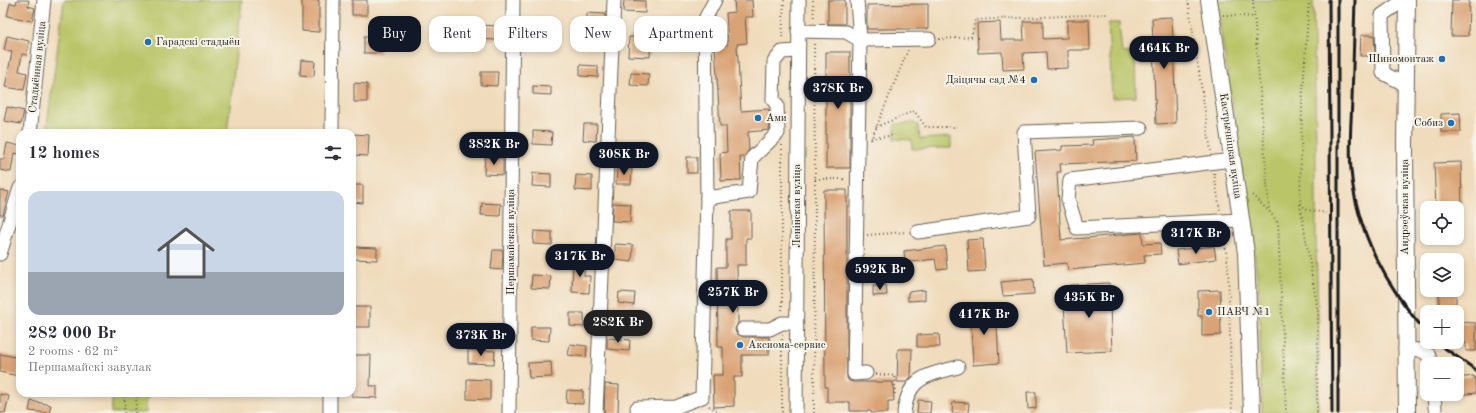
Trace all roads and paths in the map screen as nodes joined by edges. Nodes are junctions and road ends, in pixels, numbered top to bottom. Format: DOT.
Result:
graph roads {
  1 [pos="44,0"];
  2 [pos="333,0"];
  3 [pos="513,0"];
  4 [pos="614,0"];
  5 [pos="715,0"];
  6 [pos="784,0"];
  7 [pos="799,0"];
  8 [pos="813,0"];
  9 [pos="857,0"];
  10 [pos="1188,0"];
  11 [pos="1209,0"];
  12 [pos="1253,0"];
  13 [pos="1310,0"];
  14 [pos="1405,0"];
  15 [pos="1108,14"];
  16 [pos="1218,14"];
  17 [pos="1255,17"];
  18 [pos="798,30"];
  19 [pos="814,31"];
  20 [pos="913,39"];
  21 [pos="929,39"];
  22 [pos="860,40"];
  23 [pos="797,51"];
  24 [pos="782,52"];
  25 [pos="1406,85"];
  26 [pos="957,127"];
  27 [pos="876,128"];
  28 [pos="1141,128"];
  29 [pos="30,129"];
  30 [pos="332,129"];
  31 [pos="895,136"];
  32 [pos="871,138"];
  33 [pos="782,140"];
  34 [pos="868,145"];
  35 [pos="1232,160"];
  36 [pos="1212,163"];
  37 [pos="857,179"];
  38 [pos="815,180"];
  39 [pos="1252,195"];
  40 [pos="707,198"];
  41 [pos="16,201"];
  42 [pos="1300,203"];
  43 [pos="1269,211"];
  44 [pos="1326,212"];
  45 [pos="1241,220"];
  46 [pos="1221,221"];
  47 [pos="918,232"];
  48 [pos="856,235"];
  49 [pos="0,254"];
  50 [pos="789,323"];
  51 [pos="742,329"];
  52 [pos="1405,349"];
  53 [pos="1429,357"];
  54 [pos="958,367"];
  55 [pos="866,373"];
  56 [pos="125,397"];
  57 [pos="137,397"];
  58 [pos="330,397"];
  59 [pos="895,397"];
  60 [pos="1434,401"];
  61 [pos="637,408"];
  62 [pos="1435,408"];
  63 [pos="1287,412"];
  64 [pos="124,413"];
  65 [pos="135,413"];
  66 [pos="330,413"];
  67 [pos="509,413"];
  68 [pos="596,413"];
  69 [pos="782,413"];
  70 [pos="796,413"];
  71 [pos="814,413"];
  72 [pos="904,413"];
  73 [pos="1232,413"];
  74 [pos="1252,413"];
  75 [pos="1317,413"];
  76 [pos="1407,413"];
  1 -- 29 [label="street, Стадыённая вуліца"];
  2 -- 30 [label="street"];
  3 -- 67 [label="street, Першамайская вуліца"];
  4 -- 68 [label="street"];
  5 -- 40 [label="street"];
  6 -- 24 [label="path"];
  7 -- 18 [label="street, Ленінская вуліца"];
  8 -- 19 [label="path"];
  9 -- 22 [label="street"];
  10 -- 36 [label="path"];
  11 -- 35 [label="main road, Кастрычніцкая вуліца"];
  12 -- 17 [label="path"];
  13 -- 42 [label="path"];
  14 -- 25 [label="main road, Андрэеўская вуліца"];
  14 -- 25 [label="street"];
  15 -- 21 [label="path"];
  16 -- 17 [label="path"];
  17 -- 43 [label="path"];
  18 -- 19 [label="street"];
  18 -- 23 [label="street, Ленінская вуліца"];
  19 -- 22 [label="street"];
  19 -- 38 [label="path"];
  20 -- 21 [label="street"];
  20 -- 22 [label="street"];
  20 -- 27 [label="path"];
  22 -- 37 [label="street"];
  23 -- 24 [label="street"];
  23 -- 50 [label="street, Ленінская вуліца"];
  24 -- 40 [label="street"];
  25 -- 52 [label="main road, Андрэеўская вуліца"];
  26 -- 27 [label="path"];
  27 -- 32 [label="path"];
  28 -- 47 [label="street"];
  31 -- 32 [label="path"];
  32 -- 34 [label="path"];
  33 -- 50 [label="path"];
  35 -- 36 [label="street"];
  35 -- 45 [label="main road, Кастрычніцкая вуліца"];
  36 -- 46 [label="path"];
  36 -- 46 [label="street"];
  37 -- 38 [label="path"];
  37 -- 48 [label="street"];
  38 -- 71 [label="path"];
  39 -- 43 [label="path"];
  40 -- 61 [label="street"];
  41 -- 49 [label="street"];
  42 -- 44 [label="path"];
  42 -- 75 [label="path"];
  43 -- 63 [label="path"];
  45 -- 46 [label="street"];
  45 -- 74 [label="main road, Кастрычніцкая вуліца"];
  46 -- 73 [label="path"];
  47 -- 48 [label="path"];
  48 -- 55 [label="street"];
  50 -- 51 [label="street"];
  50 -- 69 [label="path"];
  50 -- 70 [label="street, Ленінская вуліца"];
  52 -- 53 [label="street"];
  52 -- 76 [label="main road, Андрэеўская вуліца"];
  54 -- 72 [label="street"];
  55 -- 59 [label="path"];
  56 -- 64 [label="path"];
  57 -- 65 [label="path"];
  58 -- 66 [label="street"];
  60 -- 62 [label="street"];
}
